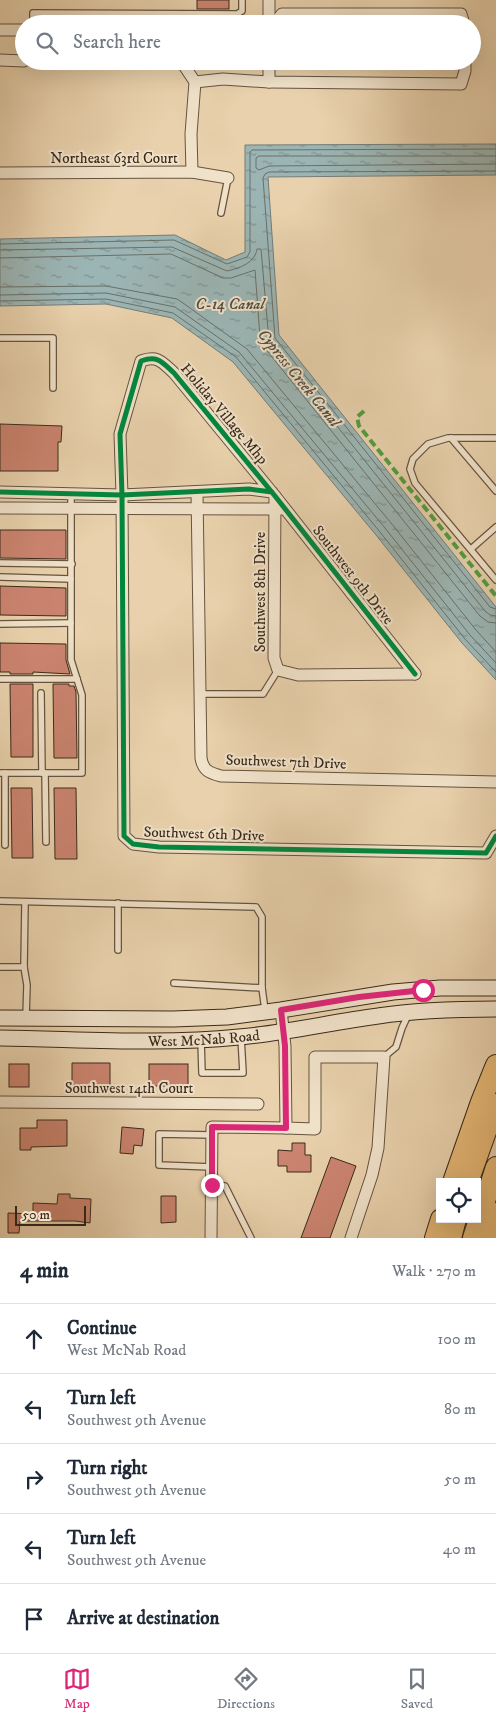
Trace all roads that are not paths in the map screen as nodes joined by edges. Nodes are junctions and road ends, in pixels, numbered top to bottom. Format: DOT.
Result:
graph roads {
  1 [pos="242,0"];
  2 [pos="269,0"];
  3 [pos="96,14"];
  4 [pos="188,14"];
  5 [pos="33,15"];
  6 [pos="269,15"];
  7 [pos="281,15"];
  8 [pos="318,15"];
  9 [pos="0,30"];
  10 [pos="15,30"];
  11 [pos="0,60"];
  12 [pos="15,61"];
  13 [pos="187,70"];
  14 [pos="268,70"];
  15 [pos="465,70"];
  16 [pos="194,82"];
  17 [pos="268,82"];
  18 [pos="192,172"];
  19 [pos="0,173"];
  20 [pos="228,178"];
  21 [pos="221,213"];
  22 [pos="0,338"];
  23 [pos="53,388"];
  24 [pos="451,438"];
  25 [pos="496,438"];
  26 [pos="496,491"];
  27 [pos="0,492"];
  28 [pos="197,492"];
  29 [pos="71,494"];
  30 [pos="273,494"];
  31 [pos="122,495"];
  32 [pos="0,508"];
  33 [pos="71,508"];
  34 [pos="122,508"];
  35 [pos="198,508"];
  36 [pos="280,509"];
  37 [pos="496,527"];
  38 [pos="471,549"];
  39 [pos="0,563"];
  40 [pos="72,564"];
  41 [pos="0,577"];
  42 [pos="72,579"];
  43 [pos="496,580"];
  44 [pos="71,623"];
  45 [pos="0,624"];
  46 [pos="278,670"];
  47 [pos="415,674"];
  48 [pos="0,679"];
  49 [pos="77,679"];
  50 [pos="41,693"];
  51 [pos="201,694"];
  52 [pos="2,772"];
  53 [pos="43,773"];
  54 [pos="496,782"];
  55 [pos="496,836"];
  56 [pos="46,842"];
  57 [pos="5,845"];
  58 [pos="0,901"];
  59 [pos="25,902"];
  60 [pos="118,903"];
  61 [pos="118,950"];
  62 [pos="0,967"];
  63 [pos="24,967"];
  64 [pos="174,983"];
  65 [pos="262,988"];
  66 [pos="496,988"];
  67 [pos="281,1010"];
  68 [pos="496,1010"];
  69 [pos="411,1012"];
  70 [pos="265,1013"];
  71 [pos="0,1018"];
  72 [pos="26,1019"];
  73 [pos="284,1032"];
  74 [pos="241,1037"];
  75 [pos="0,1038"];
  76 [pos="201,1040"];
  77 [pos="384,1057"];
  78 [pos="496,1065"];
  79 [pos="0,1102"];
  80 [pos="258,1104"];
  81 [pos="496,1104"];
  82 [pos="286,1128"];
  83 [pos="212,1135"];
  84 [pos="212,1166"];
  85 [pos="496,1167"];
  86 [pos="454,1178"];
  87 [pos="469,1178"];
  88 [pos="212,1185"];
  89 [pos="496,1213"];
  90 [pos="440,1223"];
  91 [pos="455,1223"];
  92 [pos="211,1238"];
  93 [pos="251,1238"];
  94 [pos="351,1238"];
  95 [pos="435,1238"];
  96 [pos="451,1238"];
  97 [pos="473,1238"];
  98 [pos="489,1238"];
  1 -- 4 [label="lane"];
  2 -- 6 [label="street"];
  3 -- 4 [label="lane"];
  3 -- 5 [label="lane"];
  7 -- 8 [label="street"];
  9 -- 10 [label="street"];
  11 -- 12 [label="street"];
  13 -- 16 [label="street"];
  14 -- 17 [label="street"];
  15 -- 17 [label="street"];
  16 -- 17 [label="street"];
  16 -- 18 [label="street"];
  18 -- 19 [label="street, Northeast 63rd Court"];
  18 -- 20 [label="street, Northeast 63rd Court"];
  20 -- 21 [label="lane"];
  22 -- 23 [label="lane"];
  24 -- 25 [label="lane"];
  24 -- 26 [label="lane"];
  24 -- 38 [label="lane"];
  27 -- 29 [label="street, Holiday Village Mhp"];
  28 -- 30 [label="street, Holiday Village Mhp"];
  28 -- 31 [label="street, Holiday Village Mhp"];
  28 -- 35 [label="street, Southwest 7th Drive"];
  29 -- 31 [label="street, Holiday Village Mhp"];
  29 -- 33 [label="lane"];
  30 -- 31 [label="street, Holiday Village Mhp"];
  30 -- 36 [label="street, Southwest 9th Drive"];
  31 -- 34 [label="street, Southwest 6th Drive"];
  32 -- 33 [label="street"];
  33 -- 34 [label="street"];
  33 -- 40 [label="lane"];
  34 -- 35 [label="street"];
  34 -- 55 [label="street, Southwest 6th Drive"];
  35 -- 36 [label="street"];
  35 -- 51 [label="street, Southwest 7th Drive"];
  36 -- 46 [label="street, Southwest 8th Drive"];
  36 -- 47 [label="street, Southwest 9th Drive"];
  37 -- 38 [label="lane"];
  38 -- 43 [label="lane"];
  39 -- 40 [label="lane"];
  40 -- 42 [label="lane"];
  41 -- 42 [label="lane"];
  42 -- 44 [label="lane"];
  44 -- 45 [label="lane"];
  44 -- 49 [label="lane"];
  46 -- 47 [label="street, Southwest 8th Drive"];
  46 -- 51 [label="lane"];
  48 -- 49 [label="lane"];
  49 -- 53 [label="lane"];
  50 -- 53 [label="lane"];
  51 -- 54 [label="street, Southwest 7th Drive"];
  52 -- 53 [label="lane"];
  52 -- 57 [label="lane"];
  53 -- 56 [label="lane"];
  58 -- 59 [label="lane"];
  59 -- 60 [label="lane"];
  59 -- 63 [label="lane"];
  60 -- 61 [label="lane"];
  60 -- 65 [label="lane"];
  62 -- 63 [label="lane"];
  63 -- 72 [label="lane"];
  64 -- 65 [label="lane"];
  65 -- 70 [label="lane"];
  66 -- 67 [label="main road, West McNab Road"];
  67 -- 70 [label="main road, West McNab Road"];
  67 -- 73 [label="street"];
  68 -- 69 [label="main road, West McNab Road"];
  69 -- 73 [label="main road, West McNab Road"];
  69 -- 77 [label="lane"];
  70 -- 72 [label="main road, West McNab Road"];
  71 -- 72 [label="main road, West McNab Road"];
  73 -- 74 [label="main road, West McNab Road"];
  73 -- 82 [label="street"];
  74 -- 76 [label="main road, West McNab Road"];
  74 -- 76 [label="lane"];
  75 -- 76 [label="main road, West McNab Road"];
  77 -- 82 [label="street"];
  77 -- 94 [label="street"];
  78 -- 86 [label="highway"];
  79 -- 80 [label="street, Southwest 14th Court"];
  81 -- 87 [label="highway"];
  82 -- 83 [label="street"];
  83 -- 84 [label="street"];
  83 -- 84 [label="lane"];
  84 -- 88 [label="street"];
  85 -- 97 [label="highway"];
  88 -- 92 [label="street"];
  88 -- 93 [label="lane"];
  89 -- 98 [label="highway"];
  90 -- 95 [label="highway"];
  91 -- 96 [label="highway"];
}
